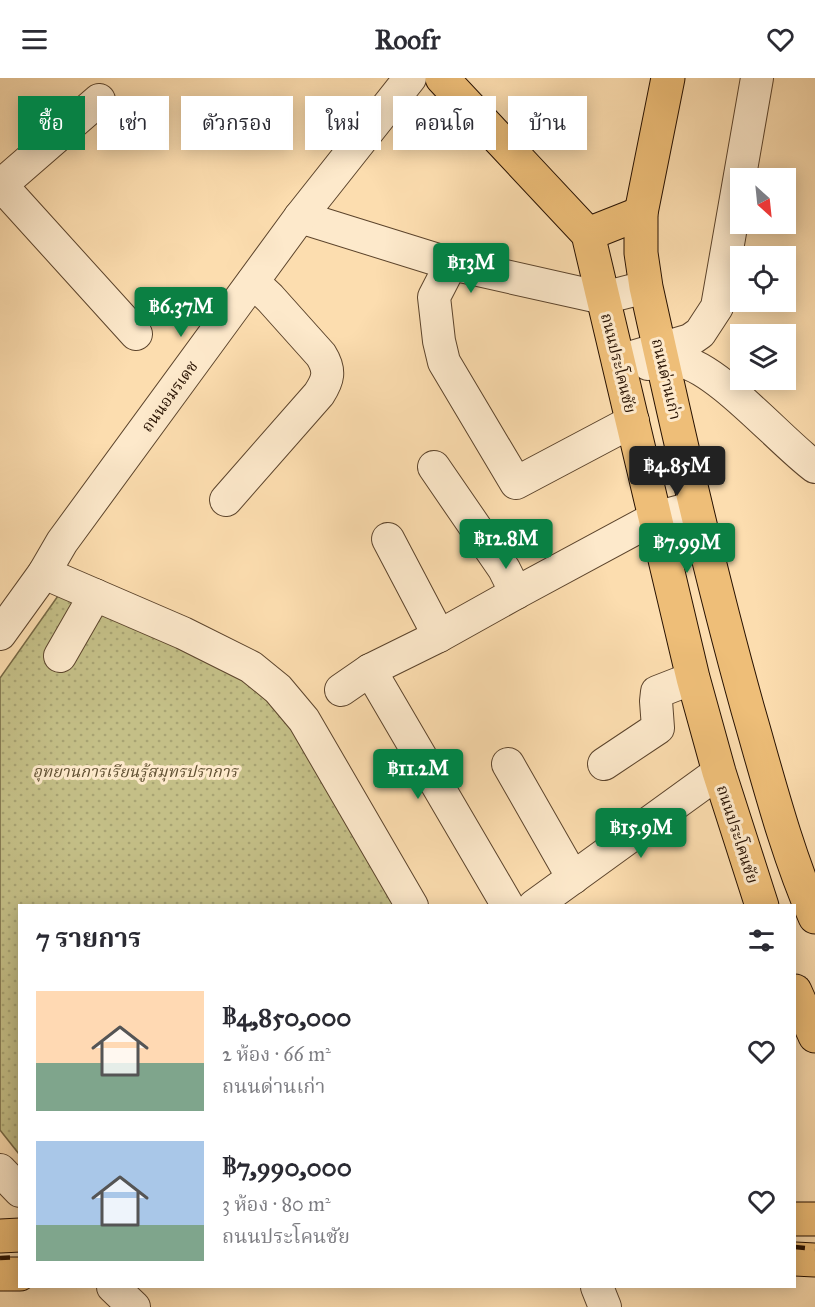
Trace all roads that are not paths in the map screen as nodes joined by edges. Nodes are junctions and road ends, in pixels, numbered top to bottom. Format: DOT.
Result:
graph roads {
  1 [pos="410,78"];
  2 [pos="442,78"];
  3 [pos="668,78"];
  4 [pos="757,78"];
  5 [pos="97,102"];
  6 [pos="0,185"];
  7 [pos="641,213"];
  8 [pos="300,217"];
  9 [pos="588,234"];
  10 [pos="451,264"];
  11 [pos="253,282"];
  12 [pos="646,287"];
  13 [pos="603,298"];
  14 [pos="136,334"];
  15 [pos="662,355"];
  16 [pos="619,366"];
  17 [pos="633,421"];
  18 [pos="815,466"];
  19 [pos="434,467"];
  20 [pos="226,500"];
  21 [pos="696,507"];
  22 [pos="655,518"];
  23 [pos="388,539"];
  24 [pos="44,573"];
  25 [pos="516,593"];
  26 [pos="95,595"];
  27 [pos="0,634"];
  28 [pos="439,636"];
  29 [pos="60,656"];
  30 [pos="370,670"];
  31 [pos="693,678"];
  32 [pos="341,690"];
  33 [pos="508,764"];
  34 [pos="604,764"];
  35 [pos="719,772"];
  36 [pos="573,878"];
  37 [pos="411,904"];
  38 [pos="507,904"];
  39 [pos="537,904"];
  40 [pos="761,904"];
  41 [pos="810,916"];
  42 [pos="0,1170"];
  43 [pos="18,1189"];
  44 [pos="796,1219"];
  45 [pos="815,1219"];
  46 [pos="18,1235"];
  47 [pos="0,1236"];
  48 [pos="796,1258"];
  49 [pos="815,1260"];
  50 [pos="0,1274"];
  51 [pos="18,1274"];
  52 [pos="114,1288"];
  53 [pos="597,1288"];
  54 [pos="134,1307"];
  55 [pos="605,1307"];
  1 -- 8 [label="street, ถนนอมรเดช"];
  2 -- 9 [label="main road, ถนนประโคนชัย"];
  3 -- 7 [label="main road, ถนนด่านเก่า"];
  4 -- 15 [label="street"];
  5 -- 6 [label="street"];
  6 -- 14 [label="street"];
  7 -- 9 [label="main road"];
  7 -- 12 [label="main road, ถนนด่านเก่า"];
  8 -- 10 [label="street"];
  8 -- 11 [label="street, ถนนอมรเดช"];
  9 -- 13 [label="main road, ถนนประโคนชัย"];
  10 -- 13 [label="street"];
  10 -- 17 [label="street"];
  11 -- 20 [label="street"];
  11 -- 24 [label="street, ถนนอมรเดช"];
  12 -- 13 [label="street"];
  12 -- 15 [label="main road, ถนนด่านเก่า"];
  13 -- 16 [label="main road, ถนนประโคนชัย"];
  15 -- 16 [label="street"];
  15 -- 18 [label="street"];
  15 -- 21 [label="main road, ถนนด่านเก่า"];
  16 -- 17 [label="main road, ถนนประโคนชัย"];
  17 -- 22 [label="main road, ถนนประโคนชัย"];
  19 -- 25 [label="street"];
  21 -- 22 [label="street"];
  21 -- 41 [label="main road, ถนนด่านเก่า"];
  22 -- 25 [label="street"];
  22 -- 31 [label="main road, ถนนประโคนชัย"];
  23 -- 28 [label="street"];
  24 -- 26 [label="street"];
  24 -- 27 [label="street, ถนนอมรเดช"];
  25 -- 28 [label="street"];
  26 -- 29 [label="street"];
  26 -- 37 [label="street"];
  28 -- 30 [label="street"];
  30 -- 32 [label="street"];
  30 -- 38 [label="street"];
  31 -- 34 [label="street"];
  31 -- 35 [label="main road, ถนนประโคนชัย"];
  33 -- 36 [label="street"];
  35 -- 36 [label="street"];
  35 -- 40 [label="main road, ถนนประโคนชัย"];
  36 -- 39 [label="street"];
  42 -- 43 [label="street"];
  44 -- 45 [label="main road"];
  46 -- 47 [label="main road"];
  48 -- 49 [label="main road"];
  50 -- 51 [label="main road"];
  52 -- 54 [label="street"];
  53 -- 55 [label="street"];
}
